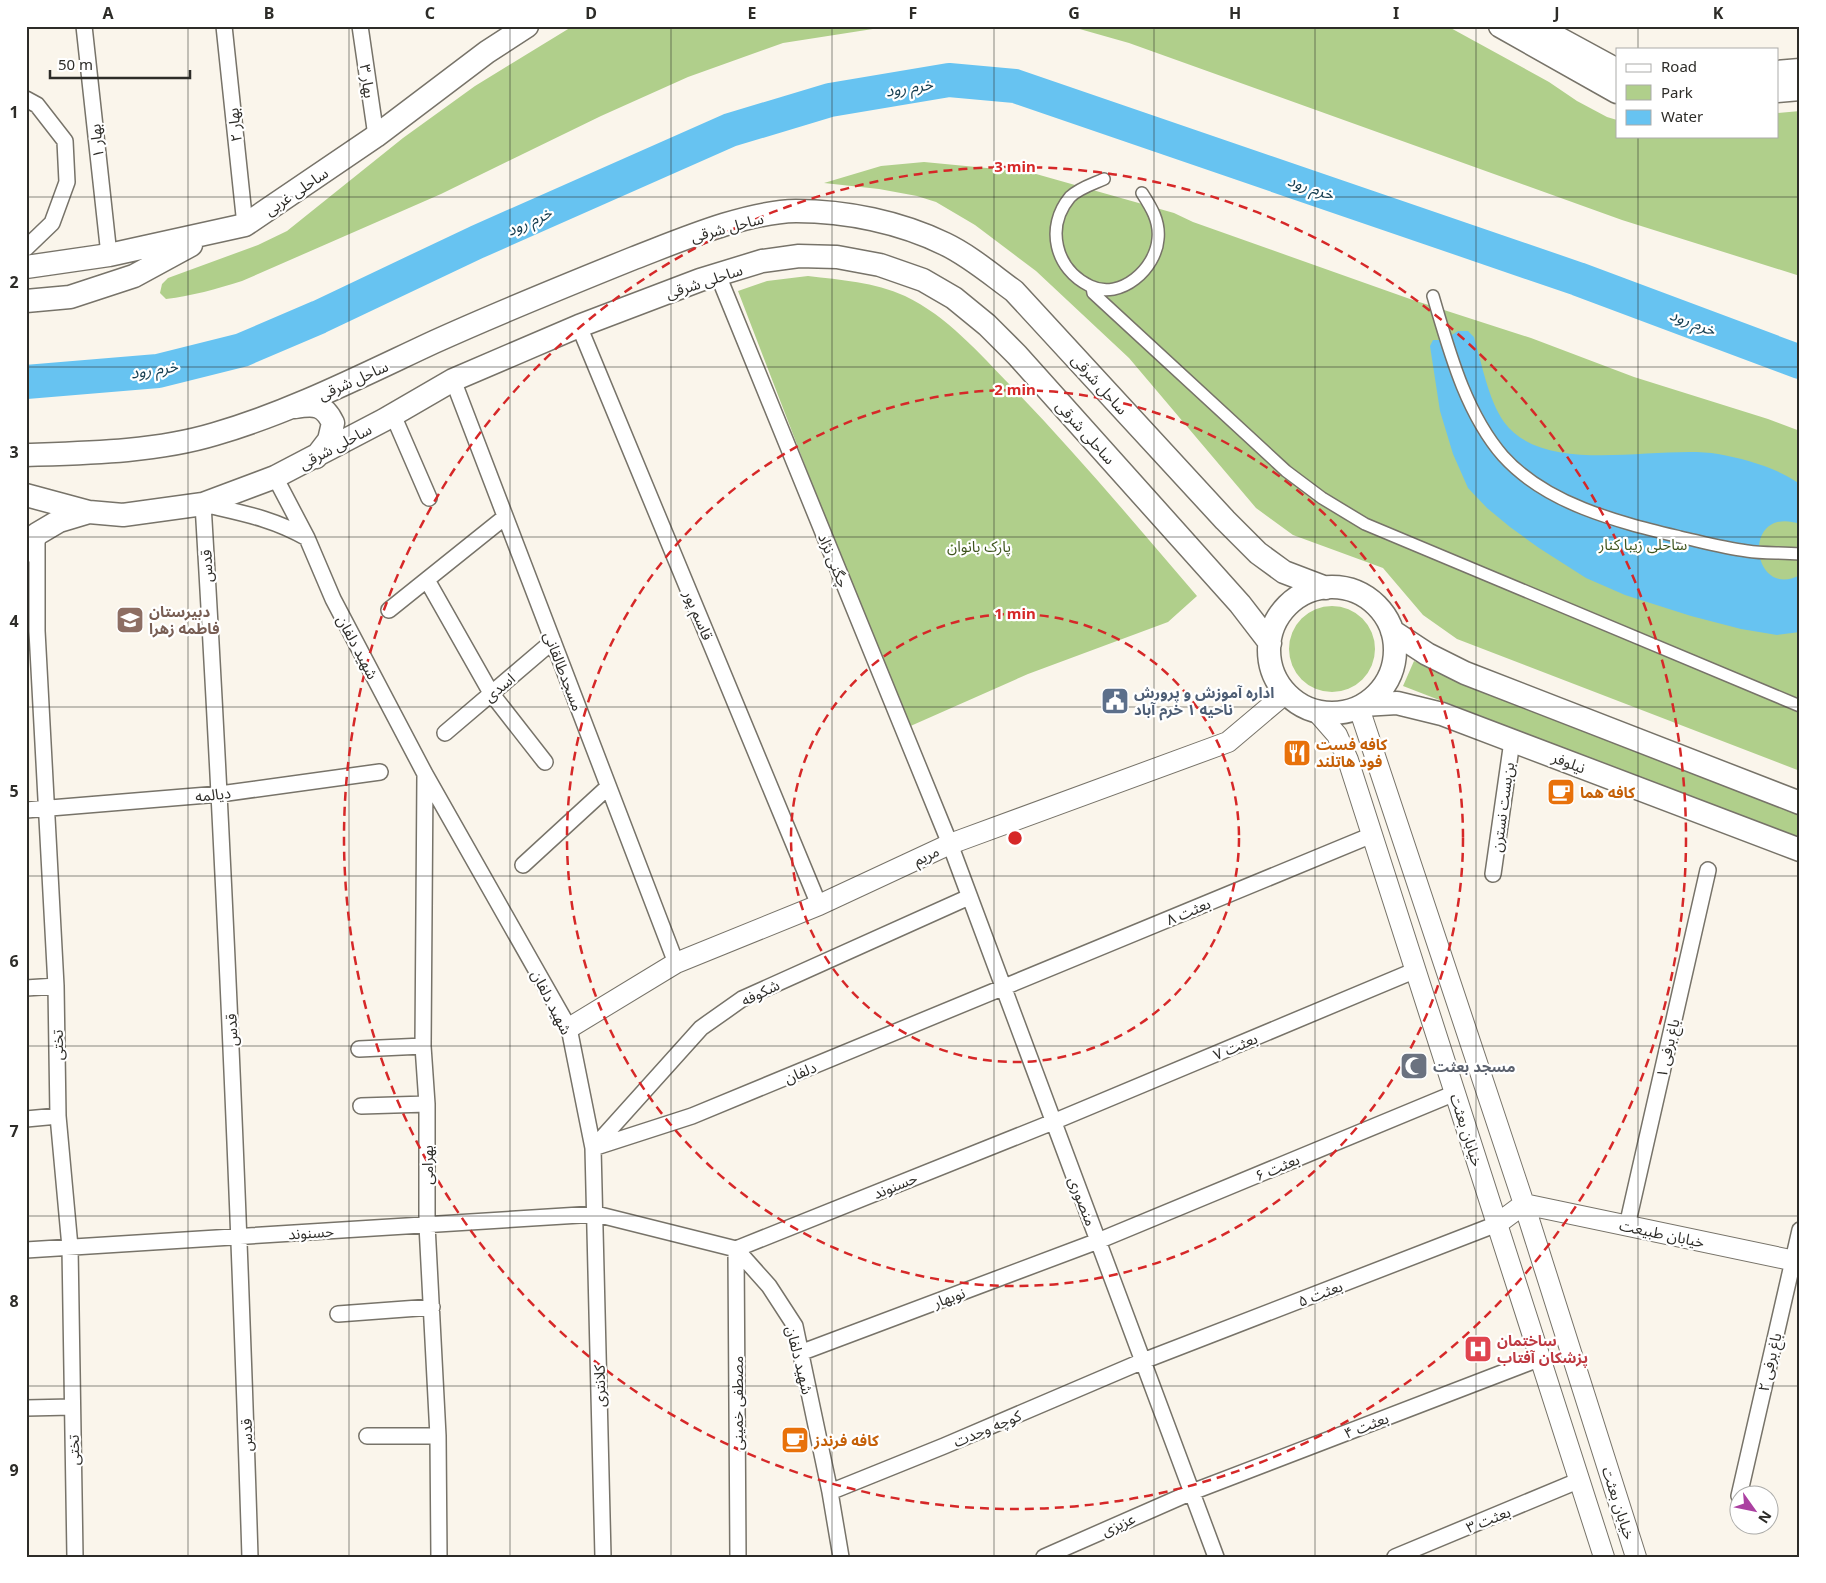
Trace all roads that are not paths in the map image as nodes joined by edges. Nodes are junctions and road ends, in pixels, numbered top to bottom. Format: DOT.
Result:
graph roads {
  1 [pos="84,26"];
  2 [pos="224,26"];
  3 [pos="360,26"];
  4 [pos="527,26"];
  5 [pos="1500,26"];
  6 [pos="1536,26"];
  7 [pos="1560,32"];
  8 [pos="502,34"];
  9 [pos="1616,69"];
  10 [pos="1800,70"];
  11 [pos="1778,72"];
  12 [pos="1800,89"];
  13 [pos="1616,91"];
  14 [pos="1778,92"];
  15 [pos="26,99"];
  16 [pos="376,136"];
  17 [pos="1104,180"];
  18 [pos="1142,193"];
  19 [pos="245,225"];
  20 [pos="213,233"];
  21 [pos="26,248"];
  22 [pos="109,255"];
  23 [pos="26,267"];
  24 [pos="718,275"];
  25 [pos="1092,287"];
  26 [pos="1433,296"];
  27 [pos="26,301"];
  28 [pos="579,326"];
  29 [pos="366,374"];
  30 [pos="453,380"];
  31 [pos="285,409"];
  32 [pos="388,418"];
  33 [pos="26,455"];
  34 [pos="315,457"];
  35 [pos="275,477"];
  36 [pos="26,495"];
  37 [pos="429,498"];
  38 [pos="203,504"];
  39 [pos="89,512"];
  40 [pos="506,517"];
  41 [pos="307,538"];
  42 [pos="32,542"];
  43 [pos="1800,554"];
  44 [pos="427,580"];
  45 [pos="1326,588"];
  46 [pos="389,610"];
  47 [pos="1392,631"];
  48 [pos="553,641"];
  49 [pos="1270,643"];
  50 [pos="491,693"];
  51 [pos="1286,693"];
  52 [pos="1361,706"];
  53 [pos="1800,706"];
  54 [pos="1316,711"];
  55 [pos="445,733"];
  56 [pos="1512,740"];
  57 [pos="545,762"];
  58 [pos="380,772"];
  59 [pos="424,774"];
  60 [pos="608,787"];
  61 [pos="220,794"];
  62 [pos="1800,803"];
  63 [pos="26,810"];
  64 [pos="45,810"];
  65 [pos="1372,835"];
  66 [pos="950,844"];
  67 [pos="1800,850"];
  68 [pos="523,865"];
  69 [pos="1708,870"];
  70 [pos="1493,874"];
  71 [pos="969,898"];
  72 [pos="819,905"];
  73 [pos="676,963"];
  74 [pos="1416,970"];
  75 [pos="56,986"];
  76 [pos="26,988"];
  77 [pos="1003,988"];
  78 [pos="569,1028"];
  79 [pos="423,1046"];
  80 [pos="359,1049"];
  81 [pos="1455,1093"];
  82 [pos="427,1104"];
  83 [pos="361,1106"];
  84 [pos="58,1116"];
  85 [pos="26,1119"];
  86 [pos="1053,1122"];
  87 [pos="593,1148"];
  88 [pos="1524,1204"];
  89 [pos="596,1214"];
  90 [pos="1497,1224"];
  91 [pos="427,1225"];
  92 [pos="1627,1226"];
  93 [pos="1800,1230"];
  94 [pos="240,1237"];
  95 [pos="1098,1242"];
  96 [pos="70,1247"];
  97 [pos="736,1249"];
  98 [pos="26,1250"];
  99 [pos="1796,1261"];
  100 [pos="432,1307"];
  101 [pos="338,1314"];
  102 [pos="800,1353"];
  103 [pos="1541,1358"];
  104 [pos="1143,1361"];
  105 [pos="26,1408"];
  106 [pos="72,1408"];
  107 [pos="367,1436"];
  108 [pos="438,1436"];
  109 [pos="1580,1480"];
  110 [pos="1741,1486"];
  111 [pos="830,1492"];
  112 [pos="1192,1492"];
  113 [pos="75,1557"];
  114 [pos="250,1557"];
  115 [pos="439,1557"];
  116 [pos="603,1557"];
  117 [pos="738,1557"];
  118 [pos="841,1557"];
  119 [pos="1044,1557"];
  120 [pos="1216,1557"];
  121 [pos="1395,1557"];
  122 [pos="1604,1557"];
  123 [pos="1636,1557"];
  1 -- 22 [label="street, بهار ۱"];
  2 -- 19 [label="street, بهار ۲"];
  3 -- 16 [label="street, بهار ۳"];
  4 -- 8 [label="main road, ساحلی غربی"];
  5 -- 13 [label="main road"];
  6 -- 7 [label="main road"];
  7 -- 9 [label="main road"];
  8 -- 16 [label="main road, ساحلی غربی"];
  10 -- 11 [label="main road"];
  12 -- 14 [label="main road"];
  15 -- 21 [label="street"];
  16 -- 19 [label="main road, ساحلی غربی"];
  17 -- 25 [label="street"];
  18 -- 25 [label="street"];
  19 -- 20 [label="main road, ساحلی غربی"];
  20 -- 22 [label="main road, ساحلی غربی"];
  20 -- 27 [label="main road"];
  22 -- 23 [label="main road, ساحلی غربی"];
  24 -- 28 [label="main road, ساحلی شرقی"];
  24 -- 49 [label="main road, ساحلی شرقی"];
  24 -- 66 [label="street, چگنی نژاد"];
  25 -- 53 [label="street"];
  26 -- 43 [label="street"];
  28 -- 30 [label="main road, ساحلی شرقی"];
  28 -- 72 [label="street, قاسم پور"];
  29 -- 31 [label="main road, ساحل شرقی"];
  29 -- 32 [label="main road"];
  29 -- 45 [label="main road, ساحل شرقی"];
  30 -- 32 [label="main road, ساحلی شرقی"];
  30 -- 40 [label="street, مسجدطالقانی"];
  31 -- 33 [label="main road, ساحل شرقی"];
  31 -- 34 [label="main road"];
  32 -- 34 [label="main road, ساحلی شرقی"];
  32 -- 37 [label="street"];
  34 -- 35 [label="main road, ساحلی شرقی"];
  35 -- 38 [label="main road, ساحلی شرقی"];
  35 -- 41 [label="street, شهید دلفان"];
  36 -- 39 [label="main road, ساحلی شرقی"];
  38 -- 39 [label="main road, ساحلی شرقی"];
  38 -- 41 [label="street"];
  38 -- 61 [label="street, قدس"];
  39 -- 42 [label="main road"];
  40 -- 44 [label="street"];
  40 -- 48 [label="street, مسجدطالقانی"];
  41 -- 59 [label="street, شهید دلفان"];
  42 -- 64 [label="street, تختی"];
  44 -- 46 [label="street"];
  44 -- 50 [label="street"];
  45 -- 47 [label="main road"];
  45 -- 49 [label="main road"];
  47 -- 52 [label="main road"];
  47 -- 62 [label="main road"];
  48 -- 50 [label="street, اسدی"];
  48 -- 60 [label="street, مسجدطالقانی"];
  49 -- 51 [label="main road"];
  50 -- 55 [label="street, اسدی"];
  50 -- 57 [label="street"];
  51 -- 54 [label="main road"];
  51 -- 66 [label="street, مریم"];
  52 -- 54 [label="main road"];
  52 -- 56 [label="main road, نیلوفر"];
  52 -- 88 [label="street, خیابان بعثت"];
  54 -- 65 [label="street, خیابان بعثت"];
  56 -- 67 [label="main road, نیلوفر"];
  56 -- 70 [label="street, بن‌بست نسترن"];
  58 -- 61 [label="street, دیالمه"];
  59 -- 78 [label="street, شهید دلفان"];
  59 -- 79 [label="street, بهرامی"];
  60 -- 68 [label="street"];
  60 -- 73 [label="street, مسجدطالقانی"];
  61 -- 64 [label="street, دیالمه"];
  61 -- 94 [label="street, قدس"];
  63 -- 64 [label="street, دیالمه"];
  64 -- 75 [label="street, تختی"];
  65 -- 74 [label="street, خیابان بعثت"];
  65 -- 77 [label="street, بعثت ۸"];
  66 -- 71 [label="street, منصوری"];
  66 -- 72 [label="street, مریم"];
  69 -- 92 [label="street, باغ برفی ۱"];
  71 -- 77 [label="street, منصوری"];
  71 -- 87 [label="street, شکوفه"];
  72 -- 73 [label="street, مریم"];
  73 -- 78 [label="street, مریم"];
  74 -- 81 [label="street, خیابان بعثت"];
  74 -- 86 [label="street, بعثت ۷"];
  75 -- 76 [label="street"];
  75 -- 84 [label="street, تختی"];
  77 -- 86 [label="street, منصوری"];
  77 -- 87 [label="street, دلفان"];
  78 -- 87 [label="street, شهید دلفان"];
  79 -- 80 [label="street"];
  79 -- 82 [label="street, بهرامی"];
  81 -- 90 [label="street, خیابان بعثت"];
  81 -- 95 [label="street, بعثت ۶"];
  82 -- 83 [label="street"];
  82 -- 91 [label="street, بهرامی"];
  84 -- 85 [label="street"];
  84 -- 96 [label="street, تختی"];
  86 -- 95 [label="street, منصوری"];
  86 -- 97 [label="street, حسنوند"];
  87 -- 89 [label="street, شهید دلفان"];
  88 -- 90 [label="street"];
  88 -- 92 [label="street, خیابان طبیعت"];
  88 -- 123 [label="street, خیابان بعثت"];
  89 -- 91 [label="street, حسنوند"];
  89 -- 97 [label="street"];
  89 -- 116 [label="street, کلانتری"];
  90 -- 103 [label="street, خیابان بعثت"];
  90 -- 104 [label="street, بعثت ۵"];
  91 -- 94 [label="street, حسنوند"];
  91 -- 100 [label="street, بهرامی"];
  92 -- 99 [label="street, خیابان طبیعت"];
  93 -- 99 [label="street, باغ برفی ۲"];
  94 -- 96 [label="street, حسنوند"];
  94 -- 114 [label="street, قدس"];
  95 -- 102 [label="street, نوبهار"];
  95 -- 104 [label="street, منصوری"];
  96 -- 98 [label="street, حسنوند"];
  96 -- 106 [label="street, تختی"];
  97 -- 102 [label="street, شهید دلفان"];
  97 -- 117 [label="street, مصطفی خمینی"];
  99 -- 110 [label="street, باغ برفی ۲"];
  100 -- 101 [label="street"];
  100 -- 108 [label="street, بهرامی"];
  102 -- 111 [label="street, شهید دلفان"];
  103 -- 109 [label="street, خیابان بعثت"];
  103 -- 112 [label="street, بعثت ۴"];
  104 -- 111 [label="street, کوچه وحدت"];
  104 -- 112 [label="street, منصوری"];
  105 -- 106 [label="street"];
  106 -- 113 [label="street, تختی"];
  107 -- 108 [label="street"];
  108 -- 115 [label="street, بهرامی"];
  109 -- 121 [label="street, بعثت ۳"];
  109 -- 122 [label="street, خیابان بعثت"];
  111 -- 118 [label="street, شهید دلفان"];
  112 -- 119 [label="street, عزیزی"];
  112 -- 120 [label="street, منصوری"];
}
